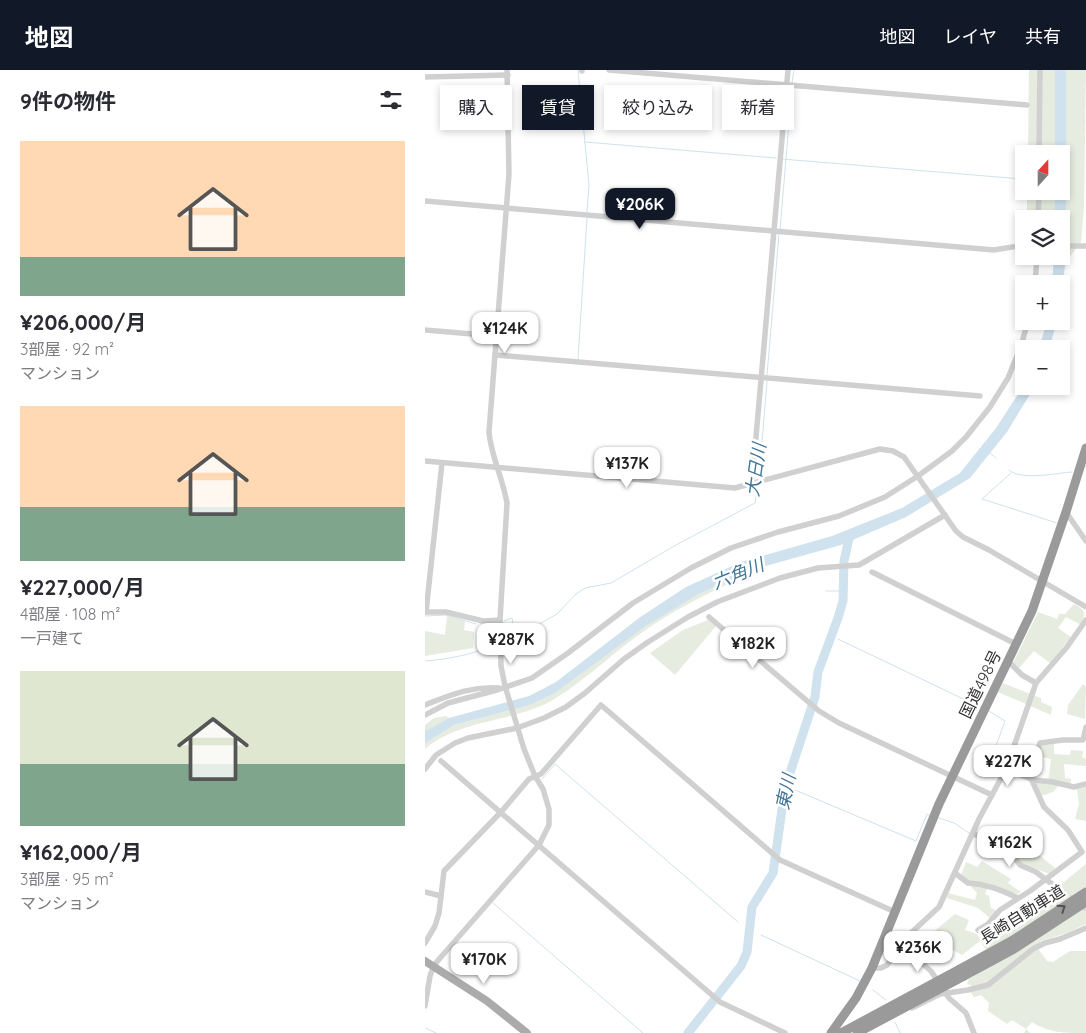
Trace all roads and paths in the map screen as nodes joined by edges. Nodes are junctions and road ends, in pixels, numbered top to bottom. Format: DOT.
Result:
graph roads {
  1 [pos="609,70"];
  2 [pos="787,70"];
  3 [pos="1040,70"];
  4 [pos="507,72"];
  5 [pos="425,77"];
  6 [pos="786,85"];
  7 [pos="794,86"];
  8 [pos="1027,105"];
  9 [pos="782,130"];
  10 [pos="1039,145"];
  11 [pos="425,201"];
  12 [pos="506,208"];
  13 [pos="774,231"];
  14 [pos="1015,246"];
  15 [pos="1070,246"];
  16 [pos="1083,246"];
  17 [pos="425,330"];
  18 [pos="1025,330"];
  19 [pos="496,336"];
  20 [pos="495,355"];
  21 [pos="761,377"];
  22 [pos="981,396"];
  23 [pos="1086,448"];
  24 [pos="425,461"];
  25 [pos="442,463"];
  26 [pos="497,467"];
  27 [pos="919,477"];
  28 [pos="752,483"];
  29 [pos="1067,512"];
  30 [pos="944,514"];
  31 [pos="1086,541"];
  32 [pos="872,572"];
  33 [pos="1043,582"];
  34 [pos="1086,607"];
  35 [pos="426,612"];
  36 [pos="709,617"];
  37 [pos="500,620"];
  38 [pos="1086,620"];
  39 [pos="1017,644"];
  40 [pos="1008,661"];
  41 [pos="1036,683"];
  42 [pos="504,688"];
  43 [pos="425,704"];
  44 [pos="425,715"];
  45 [pos="517,726"];
  46 [pos="1086,727"];
  47 [pos="441,760"];
  48 [pos="425,769"];
  49 [pos="1006,769"];
  50 [pos="535,776"];
  51 [pos="952,776"];
  52 [pos="1030,779"];
  53 [pos="1086,784"];
  54 [pos="992,795"];
  55 [pos="501,812"];
  56 [pos="972,834"];
  57 [pos="539,845"];
  58 [pos="955,873"];
  59 [pos="1047,878"];
  60 [pos="1056,887"];
  61 [pos="425,892"];
  62 [pos="1086,892"];
  63 [pos="441,896"];
  64 [pos="1018,898"];
  65 [pos="1086,902"];
  66 [pos="895,912"];
  67 [pos="1086,928"];
  68 [pos="977,930"];
  69 [pos="425,943"];
  70 [pos="902,946"];
  71 [pos="425,961"];
  72 [pos="425,968"];
  73 [pos="433,968"];
  74 [pos="872,968"];
  75 [pos="962,973"];
  76 [pos="946,993"];
  77 [pos="425,1006"];
  78 [pos="527,1033"];
  79 [pos="785,1033"];
  80 [pos="831,1033"];
  81 [pos="841,1033"];
  82 [pos="857,1033"];
  83 [pos="865,1033"];
  84 [pos="974,1033"];
  1 -- 6 [label="street"];
  2 -- 6 [label="street"];
  3 -- 10 [label="street"];
  4 -- 5 [label="street"];
  4 -- 12 [label="street"];
  7 -- 8 [label="street"];
  9 -- 13 [label="street"];
  11 -- 12 [label="street"];
  12 -- 13 [label="street"];
  12 -- 19 [label="street"];
  13 -- 14 [label="street"];
  13 -- 21 [label="street"];
  15 -- 16 [label="street"];
  17 -- 19 [label="street"];
  18 -- 27 [label="street"];
  19 -- 20 [label="street"];
  20 -- 21 [label="street"];
  20 -- 26 [label="street"];
  21 -- 22 [label="street"];
  21 -- 28 [label="street"];
  23 -- 29 [label="highway, 国道498号"];
  24 -- 25 [label="street"];
  25 -- 26 [label="street"];
  25 -- 35 [label="street"];
  26 -- 28 [label="street"];
  26 -- 37 [label="street"];
  27 -- 28 [label="street"];
  27 -- 30 [label="street"];
  27 -- 42 [label="street"];
  29 -- 31 [label="street"];
  29 -- 33 [label="highway, 国道498号"];
  30 -- 33 [label="street"];
  30 -- 45 [label="street"];
  32 -- 39 [label="street"];
  33 -- 34 [label="street"];
  33 -- 39 [label="highway, 国道498号"];
  35 -- 37 [label="street"];
  36 -- 51 [label="street"];
  37 -- 42 [label="street"];
  38 -- 41 [label="street"];
  39 -- 40 [label="highway, 国道498号"];
  40 -- 41 [label="street"];
  40 -- 51 [label="highway, 国道498号"];
  41 -- 49 [label="street"];
  42 -- 43 [label="street"];
  42 -- 44 [label="street"];
  42 -- 45 [label="street"];
  45 -- 48 [label="street"];
  45 -- 50 [label="street"];
  46 -- 52 [label="street"];
  47 -- 55 [label="street"];
  49 -- 52 [label="street"];
  49 -- 54 [label="street"];
  50 -- 55 [label="street"];
  50 -- 57 [label="street"];
  50 -- 66 [label="street"];
  51 -- 54 [label="street"];
  51 -- 66 [label="highway, 国道498号"];
  52 -- 53 [label="street"];
  52 -- 59 [label="street"];
  54 -- 56 [label="street"];
  55 -- 57 [label="street"];
  55 -- 63 [label="street"];
  56 -- 58 [label="street"];
  56 -- 59 [label="street"];
  57 -- 73 [label="street"];
  57 -- 79 [label="street"];
  58 -- 64 [label="street"];
  58 -- 70 [label="street"];
  59 -- 60 [label="street"];
  59 -- 64 [label="street"];
  61 -- 63 [label="street"];
  75 -- 62 [label="highway, 長崎自動車道, one-way"];
  63 -- 69 [label="street"];
  64 -- 68 [label="street"];
  65 -- 75 [label="highway, 長崎自動車道"];
  66 -- 74 [label="highway, 国道498号"];
  67 -- 76 [label="street"];
  70 -- 74 [label="street"];
  70 -- 76 [label="street"];
  71 -- 73 [label="main road"];
  72 -- 73 [label="street"];
  73 -- 77 [label="street"];
  73 -- 78 [label="main road"];
  74 -- 80 [label="highway, 国道498号"];
  75 -- 81 [label="highway, 長崎自動車道, bridge"];
  75 -- 82 [label="highway, 長崎自動車道, bridge"];
  76 -- 83 [label="street"];
  76 -- 84 [label="street"];
}
